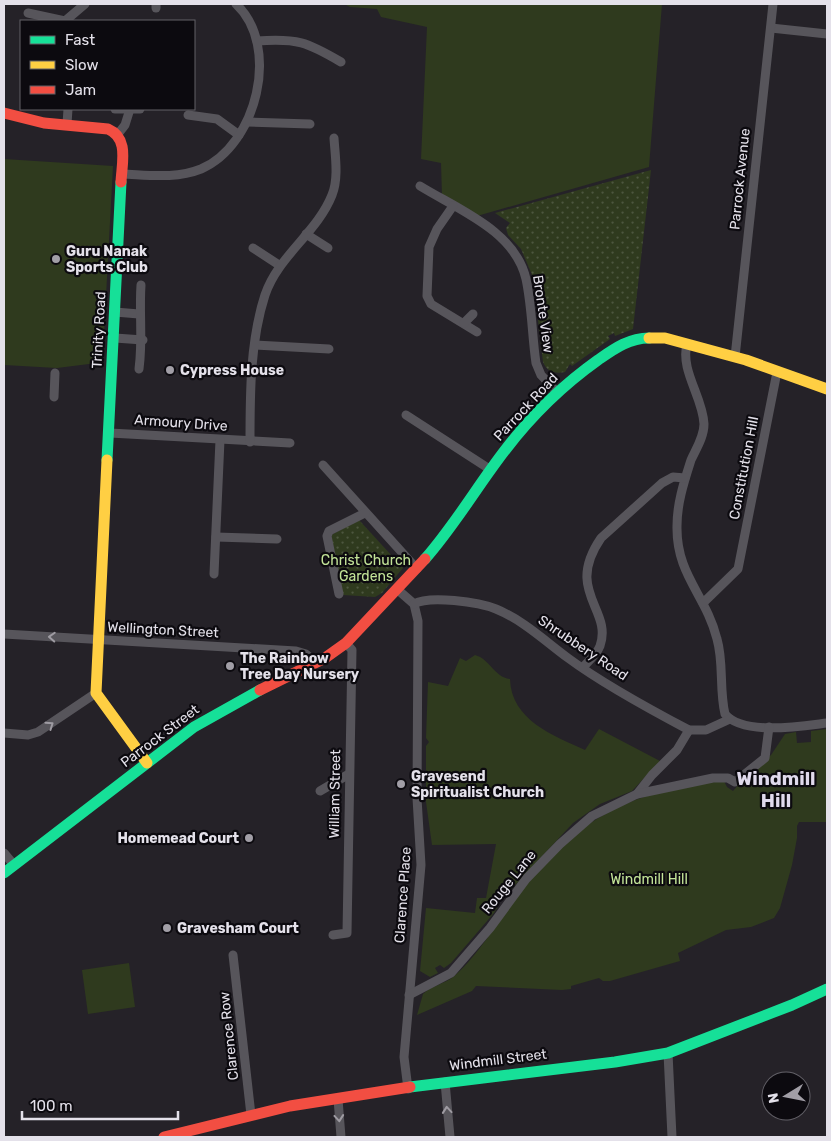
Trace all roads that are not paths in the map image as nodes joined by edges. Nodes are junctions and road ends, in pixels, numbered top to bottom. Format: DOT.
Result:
graph roads {
  1 [pos="85,4"];
  2 [pos="236,4"];
  3 [pos="773,4"];
  4 [pos="28,13"];
  5 [pos="60,20"];
  6 [pos="66,20"];
  7 [pos="771,28"];
  8 [pos="827,34"];
  9 [pos="257,42"];
  10 [pos="341,62"];
  11 [pos="68,110"];
  12 [pos="130,110"];
  13 [pos="7,114"];
  14 [pos="188,115"];
  15 [pos="247,122"];
  16 [pos="67,124"];
  17 [pos="310,124"];
  18 [pos="118,134"];
  19 [pos="239,136"];
  20 [pos="334,138"];
  21 [pos="122,174"];
  22 [pos="420,186"];
  23 [pos="453,206"];
  24 [pos="306,234"];
  25 [pos="253,248"];
  26 [pos="328,248"];
  27 [pos="279,265"];
  28 [pos="141,285"];
  29 [pos="115,312"];
  30 [pos="139,314"];
  31 [pos="473,314"];
  32 [pos="464,324"];
  33 [pos="477,332"];
  34 [pos="114,338"];
  35 [pos="143,340"];
  36 [pos="687,344"];
  37 [pos="255,345"];
  38 [pos="329,349"];
  39 [pos="735,357"];
  40 [pos="140,369"];
  41 [pos="777,372"];
  42 [pos="55,373"];
  43 [pos="827,389"];
  44 [pos="557,392"];
  45 [pos="54,397"];
  46 [pos="411,415"];
  47 [pos="110,433"];
  48 [pos="220,440"];
  49 [pos="250,442"];
  50 [pos="290,442"];
  51 [pos="323,465"];
  52 [pos="491,470"];
  53 [pos="685,478"];
  54 [pos="365,513"];
  55 [pos="216,537"];
  56 [pos="277,539"];
  57 [pos="417,569"];
  58 [pos="214,574"];
  59 [pos="398,590"];
  60 [pos="339,594"];
  61 [pos="703,603"];
  62 [pos="414,604"];
  63 [pos="4,634"];
  64 [pos="99,640"];
  65 [pos="346,643"];
  66 [pos="316,663"];
  67 [pos="583,667"];
  68 [pos="96,693"];
  69 [pos="730,719"];
  70 [pos="827,723"];
  71 [pos="769,728"];
  72 [pos="689,730"];
  73 [pos="4,733"];
  74 [pos="148,763"];
  75 [pos="349,774"];
  76 [pos="320,791"];
  77 [pos="637,794"];
  78 [pos="4,853"];
  79 [pos="14,864"];
  80 [pos="4,873"];
  81 [pos="333,935"];
  82 [pos="233,955"];
  83 [pos="827,989"];
  84 [pos="409,995"];
  85 [pos="668,1053"];
  86 [pos="445,1082"];
  87 [pos="408,1089"];
  88 [pos="338,1099"];
  89 [pos="251,1115"];
  90 [pos="164,1137"];
  91 [pos="341,1137"];
  92 [pos="450,1137"];
  93 [pos="672,1137"];
  1 -- 6 [label="street"];
  2 -- 9 [label="street"];
  3 -- 7 [label="street, Parrock Avenue"];
  4 -- 5 [label="street"];
  7 -- 8 [label="street"];
  7 -- 39 [label="street, Parrock Avenue"];
  9 -- 10 [label="street"];
  9 -- 15 [label="street"];
  11 -- 16 [label="street"];
  12 -- 18 [label="street"];
  13 -- 16 [label="street"];
  14 -- 19 [label="street"];
  15 -- 17 [label="street"];
  15 -- 19 [label="street"];
  16 -- 18 [label="street"];
  18 -- 21 [label="street, Trinity Road"];
  19 -- 21 [label="street"];
  20 -- 24 [label="street"];
  21 -- 29 [label="street, Trinity Road"];
  22 -- 23 [label="street, Bronte View"];
  23 -- 32 [label="street"];
  23 -- 44 [label="street, Bronte View"];
  24 -- 26 [label="street"];
  24 -- 27 [label="street"];
  25 -- 27 [label="street"];
  27 -- 37 [label="street"];
  28 -- 30 [label="street"];
  29 -- 30 [label="street"];
  29 -- 34 [label="street, Trinity Road"];
  30 -- 35 [label="street"];
  31 -- 32 [label="street"];
  32 -- 33 [label="street"];
  34 -- 35 [label="street"];
  34 -- 47 [label="street, Trinity Road"];
  35 -- 40 [label="street"];
  36 -- 39 [label="street, Parrock Road"];
  36 -- 44 [label="street, Parrock Road"];
  36 -- 53 [label="street"];
  37 -- 38 [label="street"];
  37 -- 49 [label="street"];
  39 -- 41 [label="street, Parrock Road"];
  41 -- 43 [label="street, Parrock Road"];
  41 -- 61 [label="street, Constitution Hill"];
  42 -- 45 [label="street"];
  44 -- 52 [label="street, Parrock Road"];
  46 -- 52 [label="street"];
  47 -- 48 [label="street, Armoury Drive"];
  47 -- 64 [label="street, Trinity Road"];
  48 -- 49 [label="street, Armoury Drive"];
  48 -- 55 [label="street"];
  49 -- 50 [label="street, Armoury Drive"];
  51 -- 54 [label="street"];
  52 -- 57 [label="street, Parrock Road"];
  53 -- 61 [label="street"];
  53 -- 67 [label="street"];
  54 -- 57 [label="street"];
  54 -- 60 [label="street"];
  55 -- 56 [label="street"];
  55 -- 58 [label="street"];
  57 -- 59 [label="street, Parrock Road"];
  59 -- 62 [label="street"];
  59 -- 65 [label="street, Parrock Road"];
  61 -- 69 [label="street"];
  62 -- 67 [label="street, Shrubbery Road"];
  62 -- 84 [label="street, Clarence Place"];
  64 -- 63 [label="street, Wellington Street, one-way"];
  64 -- 66 [label="street, Wellington Street"];
  64 -- 68 [label="street, Trinity Road"];
  65 -- 66 [label="street, Parrock Street"];
  65 -- 75 [label="street, William Street"];
  66 -- 74 [label="street, Parrock Street"];
  67 -- 72 [label="street, Shrubbery Road"];
  73 -- 68 [label="street, one-way"];
  68 -- 74 [label="street"];
  69 -- 71 [label="street"];
  69 -- 72 [label="street"];
  70 -- 71 [label="street"];
  71 -- 77 [label="street, Rouge Lane"];
  72 -- 77 [label="street, Rouge Lane"];
  74 -- 79 [label="street, Parrock Street"];
  75 -- 76 [label="street"];
  75 -- 81 [label="street, William Street"];
  77 -- 84 [label="street, Rouge Lane"];
  78 -- 79 [label="street"];
  79 -- 80 [label="street, Parrock Street"];
  82 -- 89 [label="street, Clarence Row"];
  83 -- 85 [label="street, Windmill Street"];
  84 -- 87 [label="street, Clarence Place"];
  85 -- 86 [label="street, Windmill Street"];
  85 -- 93 [label="street"];
  86 -- 87 [label="street, Windmill Street"];
  92 -- 86 [label="street, one-way"];
  87 -- 88 [label="street, Windmill Street"];
  88 -- 89 [label="street, Windmill Street"];
  88 -- 91 [label="street, one-way"];
  89 -- 90 [label="street, Windmill Street"];
}
